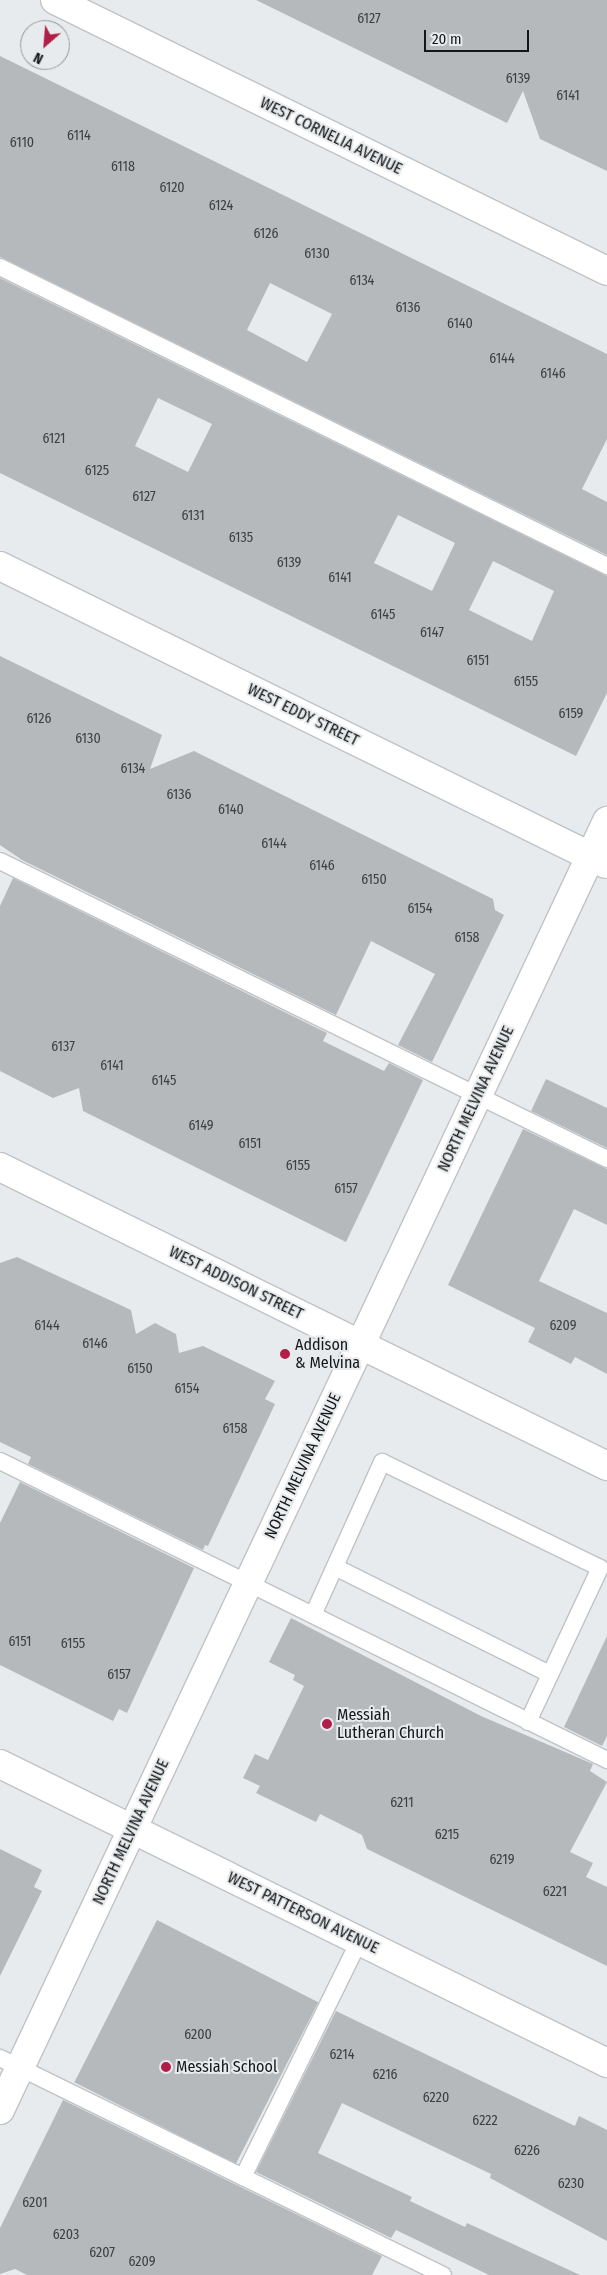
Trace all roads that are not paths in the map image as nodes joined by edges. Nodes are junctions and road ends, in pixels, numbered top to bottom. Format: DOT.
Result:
graph roads {
  1 [pos="55,0"];
  2 [pos="0,268"];
  3 [pos="607,271"];
  4 [pos="0,566"];
  5 [pos="607,566"];
  6 [pos="607,821"];
  7 [pos="599,860"];
  8 [pos="0,862"];
  9 [pos="478,1096"];
  10 [pos="607,1159"];
  11 [pos="0,1167"];
  12 [pos="360,1345"];
  13 [pos="0,1461"];
  14 [pos="607,1466"];
  15 [pos="335,1566"];
  16 [pos="248,1583"];
  17 [pos="313,1615"];
  18 [pos="550,1674"];
  19 [pos="528,1722"];
  20 [pos="607,1760"];
  21 [pos="0,1764"];
  22 [pos="132,1829"];
  23 [pos="359,1941"];
  24 [pos="10,2063"];
  25 [pos="607,2063"];
  26 [pos="0,2110"];
  27 [pos="243,2177"];
  28 [pos="443,2275"];
  1 -- 3 [label="street, WEST CORNELIA AVENUE"];
  2 -- 5 [label="lane"];
  4 -- 7 [label="street, WEST EDDY STREET"];
  6 -- 7 [label="street, NORTH MELVINA AVENUE"];
  7 -- 9 [label="street, NORTH MELVINA AVENUE"];
  8 -- 9 [label="lane"];
  9 -- 10 [label="lane"];
  9 -- 12 [label="street, NORTH MELVINA AVENUE"];
  11 -- 12 [label="street, WEST ADDISON STREET"];
  12 -- 14 [label="street, WEST ADDISON STREET"];
  12 -- 16 [label="street, NORTH MELVINA AVENUE"];
  13 -- 16 [label="lane"];
  15 -- 17 [label="lane"];
  15 -- 18 [label="lane"];
  15 -- 18 [label="lane"];
  16 -- 17 [label="lane"];
  16 -- 22 [label="street, NORTH MELVINA AVENUE"];
  17 -- 19 [label="lane"];
  18 -- 19 [label="lane"];
  19 -- 20 [label="lane"];
  21 -- 22 [label="street, WEST PATTERSON AVENUE"];
  22 -- 23 [label="street, WEST PATTERSON AVENUE"];
  22 -- 24 [label="street, NORTH MELVINA AVENUE"];
  23 -- 25 [label="street, WEST PATTERSON AVENUE"];
  23 -- 27 [label="lane"];
  24 -- 26 [label="street, NORTH MELVINA AVENUE"];
  24 -- 27 [label="lane"];
  27 -- 28 [label="lane"];
}
